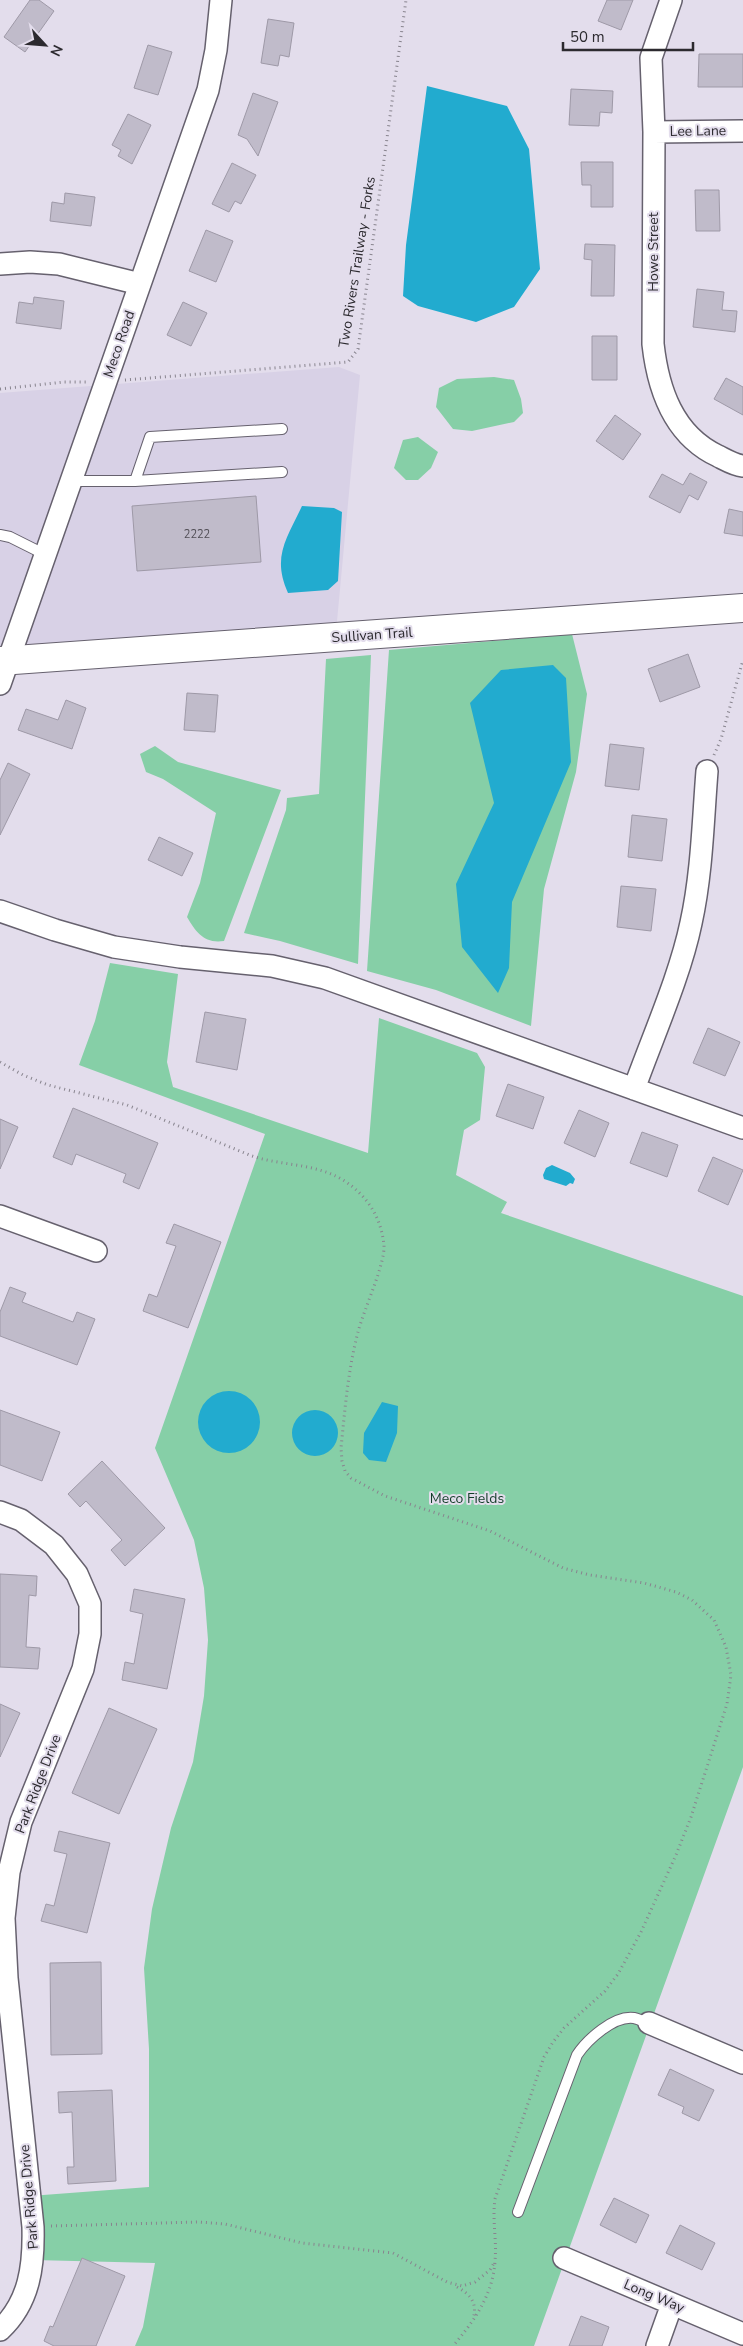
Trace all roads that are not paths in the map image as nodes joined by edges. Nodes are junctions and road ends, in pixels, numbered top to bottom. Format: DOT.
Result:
graph roads {
  1 [pos="220,0"];
  2 [pos="672,0"];
  3 [pos="743,131"];
  4 [pos="654,132"];
  5 [pos="0,264"];
  6 [pos="140,284"];
  7 [pos="282,430"];
  8 [pos="743,466"];
  9 [pos="282,472"];
  10 [pos="71,481"];
  11 [pos="136,481"];
  12 [pos="0,535"];
  13 [pos="46,555"];
  14 [pos="743,608"];
  15 [pos="3,669"];
  16 [pos="707,771"];
  17 [pos="0,910"];
  18 [pos="634,1089"];
  19 [pos="743,1128"];
  20 [pos="0,1216"];
  21 [pos="96,1251"];
  22 [pos="0,1512"];
  23 [pos="649,2023"];
  24 [pos="743,2063"];
  25 [pos="518,2212"];
  26 [pos="564,2258"];
  27 [pos="672,2304"];
  28 [pos="0,2330"];
  29 [pos="743,2334"];
  30 [pos="657,2346"];
  1 -- 6 [label="street, Meco Road"];
  2 -- 4 [label="street, Howe Street"];
  3 -- 4 [label="street, Lee Lane"];
  4 -- 8 [label="street, Howe Street"];
  5 -- 6 [label="street"];
  6 -- 10 [label="street, Meco Road"];
  7 -- 11 [label="lane"];
  9 -- 11 [label="lane"];
  10 -- 11 [label="lane"];
  10 -- 13 [label="street, Meco Road"];
  12 -- 13 [label="lane"];
  13 -- 15 [label="street, Meco Road"];
  14 -- 15 [label="main road, Sullivan Trail"];
  16 -- 18 [label="street"];
  17 -- 18 [label="street"];
  18 -- 19 [label="street"];
  20 -- 21 [label="street"];
  22 -- 28 [label="street, Park Ridge Drive"];
  23 -- 24 [label="street"];
  23 -- 25 [label="lane"];
  26 -- 27 [label="street, Long Way"];
  27 -- 29 [label="street, Long Way"];
  27 -- 30 [label="street"];
}
